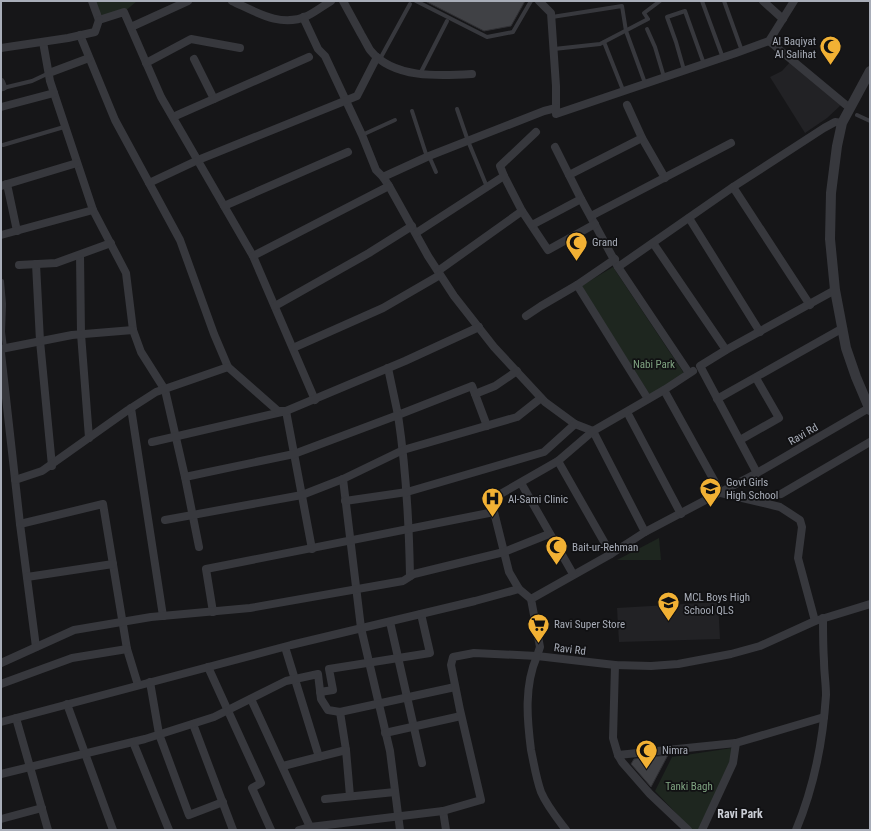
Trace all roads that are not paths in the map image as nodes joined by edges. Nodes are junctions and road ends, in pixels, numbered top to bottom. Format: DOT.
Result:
graph roads {
  1 [pos="92,1"];
  2 [pos="188,1"];
  3 [pos="232,1"];
  4 [pos="331,1"];
  5 [pos="343,1"];
  6 [pos="416,1"];
  7 [pos="531,1"];
  8 [pos="539,1"];
  9 [pos="660,1"];
  10 [pos="702,1"];
  11 [pos="724,1"];
  12 [pos="763,1"];
  13 [pos="794,1"];
  14 [pos="410,4"];
  15 [pos="303,17"];
  16 [pos="551,17"];
  17 [pos="783,18"];
  18 [pos="99,20"];
  19 [pos="447,21"];
  20 [pos="131,27"];
  21 [pos="626,30"];
  22 [pos="647,30"];
  23 [pos="80,35"];
  24 [pos="769,41"];
  25 [pos="43,42"];
  26 [pos="604,42"];
  27 [pos="1,48"];
  28 [pos="240,48"];
  29 [pos="553,49"];
  30 [pos="742,51"];
  31 [pos="309,57"];
  32 [pos="89,58"];
  33 [pos="378,58"];
  34 [pos="723,58"];
  35 [pos="194,59"];
  36 [pos="146,63"];
  37 [pos="704,64"];
  38 [pos="684,70"];
  39 [pos="870,71"];
  40 [pos="48,73"];
  41 [pos="420,74"];
  42 [pos="472,74"];
  43 [pos="664,77"];
  44 [pos="646,83"];
  45 [pos="2,86"];
  46 [pos="623,90"];
  47 [pos="54,93"];
  48 [pos="214,99"];
  49 [pos="346,100"];
  50 [pos="846,105"];
  51 [pos="627,106"];
  52 [pos="1,107"];
  53 [pos="556,108"];
  54 [pos="457,109"];
  55 [pos="412,111"];
  56 [pos="857,115"];
  57 [pos="173,118"];
  58 [pos="395,120"];
  59 [pos="870,121"];
  60 [pos="842,123"];
  61 [pos="64,127"];
  62 [pos="536,132"];
  63 [pos="362,135"];
  64 [pos="642,138"];
  65 [pos="468,141"];
  66 [pos="731,144"];
  67 [pos="3,145"];
  68 [pos="555,147"];
  69 [pos="348,152"];
  70 [pos="428,157"];
  71 [pos="198,160"];
  72 [pos="77,163"];
  73 [pos="436,172"];
  74 [pos="569,175"];
  75 [pos="504,176"];
  76 [pos="383,177"];
  77 [pos="665,178"];
  78 [pos="149,183"];
  79 [pos="4,185"];
  80 [pos="389,186"];
  81 [pos="487,187"];
  82 [pos="733,187"];
  83 [pos="581,199"];
  84 [pos="224,206"];
  85 [pos="93,210"];
  86 [pos="522,211"];
  87 [pos="689,218"];
  88 [pos="593,220"];
  89 [pos="532,225"];
  90 [pos="414,229"];
  91 [pos="18,231"];
  92 [pos="1,235"];
  93 [pos="111,243"];
  94 [pos="653,243"];
  95 [pos="80,254"];
  96 [pos="253,256"];
  97 [pos="617,263"];
  98 [pos="36,264"];
  99 [pos="18,265"];
  100 [pos="439,273"];
  101 [pos="2,281"];
  102 [pos="577,285"];
  103 [pos="835,290"];
  104 [pos="810,305"];
  105 [pos="275,306"];
  106 [pos="526,316"];
  107 [pos="479,327"];
  108 [pos="843,328"];
  109 [pos="133,330"];
  110 [pos="760,332"];
  111 [pos="81,334"];
  112 [pos="40,341"];
  113 [pos="293,348"];
  114 [pos="2,350"];
  115 [pos="726,350"];
  116 [pos="700,366"];
  117 [pos="228,367"];
  118 [pos="388,368"];
  119 [pos="517,371"];
  120 [pos="689,373"];
  121 [pos="756,378"];
  122 [pos="165,390"];
  123 [pos="664,390"];
  124 [pos="475,394"];
  125 [pos="541,398"];
  126 [pos="648,399"];
  127 [pos="717,399"];
  128 [pos="315,400"];
  129 [pos="131,408"];
  130 [pos="870,409"];
  131 [pos="286,411"];
  132 [pos="627,412"];
  133 [pos="398,415"];
  134 [pos="575,424"];
  135 [pos="487,426"];
  136 [pos="593,431"];
  137 [pos="176,436"];
  138 [pos="89,438"];
  139 [pos="740,440"];
  140 [pos="152,442"];
  141 [pos="870,442"];
  142 [pos="403,450"];
  143 [pos="294,454"];
  144 [pos="558,461"];
  145 [pos="52,466"];
  146 [pos="757,473"];
  147 [pos="185,477"];
  148 [pos="343,479"];
  149 [pos="15,480"];
  150 [pos="521,483"];
  151 [pos="407,492"];
  152 [pos="720,493"];
  153 [pos="781,494"];
  154 [pos="302,495"];
  155 [pos="497,496"];
  156 [pos="345,501"];
  157 [pos="681,514"];
  158 [pos="192,515"];
  159 [pos="165,520"];
  160 [pos="20,524"];
  161 [pos="409,530"];
  162 [pos="645,532"];
  163 [pos="549,534"];
  164 [pos="350,541"];
  165 [pos="199,547"];
  166 [pos="312,549"];
  167 [pos="504,552"];
  168 [pos="611,554"];
  169 [pos="113,564"];
  170 [pos="573,574"];
  171 [pos="410,576"];
  172 [pos="27,577"];
  173 [pos="356,589"];
  174 [pos="519,589"];
  175 [pos="531,599"];
  176 [pos="870,604"];
  177 [pos="213,612"];
  178 [pos="421,614"];
  179 [pos="163,616"];
  180 [pos="823,618"];
  181 [pos="122,622"];
  182 [pos="390,622"];
  183 [pos="815,622"];
  184 [pos="361,628"];
  185 [pos="286,646"];
  186 [pos="36,647"];
  187 [pos="127,649"];
  188 [pos="537,656"];
  189 [pos="398,658"];
  190 [pos="1,663"];
  191 [pos="369,663"];
  192 [pos="615,665"];
  193 [pos="208,667"];
  194 [pos="295,679"];
  195 [pos="150,682"];
  196 [pos="1,684"];
  197 [pos="138,685"];
  198 [pos="455,687"];
  199 [pos="320,692"];
  200 [pos="407,698"];
  201 [pos="251,699"];
  202 [pos="67,704"];
  203 [pos="378,704"];
  204 [pos="228,710"];
  205 [pos="340,712"];
  206 [pos="461,716"];
  207 [pos="824,717"];
  208 [pos="16,718"];
  209 [pos="1,722"];
  210 [pos="193,724"];
  211 [pos="414,727"];
  212 [pos="159,734"];
  213 [pos="385,734"];
  214 [pos="134,742"];
  215 [pos="736,743"];
  216 [pos="346,750"];
  217 [pos="85,754"];
  218 [pos="618,755"];
  219 [pos="319,757"];
  220 [pos="422,763"];
  221 [pos="283,766"];
  222 [pos="30,767"];
  223 [pos="1,774"];
  224 [pos="395,792"];
  225 [pos="350,796"];
  226 [pos="325,799"];
  227 [pos="223,802"];
  228 [pos="42,808"];
  229 [pos="443,811"];
  230 [pos="398,817"];
  231 [pos="1,819"];
  232 [pos="310,827"];
  233 [pos="48,830"];
  234 [pos="113,830"];
  235 [pos="169,830"];
  236 [pos="233,830"];
  237 [pos="271,830"];
  238 [pos="299,830"];
  239 [pos="400,830"];
  240 [pos="446,830"];
  241 [pos="566,830"];
  242 [pos="688,830"];
  243 [pos="702,830"];
  244 [pos="796,830"];
  1 -- 18 [label="street"];
  2 -- 20 [label="street"];
  3 -- 15 [label="street"];
  4 -- 15 [label="street"];
  5 -- 33 [label="street"];
  6 -- 7 [label="lane"];
  8 -- 16 [label="street"];
  9 -- 21 [label="lane"];
  10 -- 34 [label="lane"];
  11 -- 30 [label="lane"];
  12 -- 17 [label="street"];
  13 -- 17 [label="street"];
  14 -- 33 [label="lane"];
  15 -- 49 [label="street"];
  16 -- 21 [label="lane"];
  16 -- 29 [label="street"];
  17 -- 24 [label="street"];
  18 -- 20 [label="street"];
  18 -- 23 [label="street"];
  19 -- 41 [label="lane"];
  20 -- 36 [label="street"];
  21 -- 26 [label="lane"];
  21 -- 44 [label="lane"];
  22 -- 43 [label="lane"];
  23 -- 25 [label="street"];
  23 -- 32 [label="street"];
  24 -- 30 [label="street"];
  24 -- 50 [label="street"];
  25 -- 27 [label="street"];
  25 -- 40 [label="street"];
  26 -- 29 [label="lane"];
  26 -- 46 [label="lane"];
  28 -- 36 [label="street"];
  29 -- 53 [label="street"];
  30 -- 34 [label="street"];
  31 -- 48 [label="street"];
  32 -- 40 [label="street"];
  32 -- 78 [label="street"];
  33 -- 41 [label="street"];
  33 -- 49 [label="street"];
  34 -- 37 [label="street"];
  35 -- 48 [label="street"];
  36 -- 57 [label="street"];
  37 -- 38 [label="street"];
  37 -- 38 [label="lane"];
  38 -- 43 [label="street"];
  39 -- 60 [label="street"];
  40 -- 45 [label="lane"];
  40 -- 47 [label="street"];
  41 -- 42 [label="street"];
  43 -- 44 [label="street"];
  44 -- 46 [label="street"];
  46 -- 53 [label="street"];
  47 -- 52 [label="street"];
  47 -- 61 [label="street"];
  48 -- 57 [label="street"];
  49 -- 63 [label="street"];
  49 -- 71 [label="street"];
  51 -- 64 [label="street"];
  53 -- 65 [label="street"];
  54 -- 65 [label="lane"];
  55 -- 70 [label="lane"];
  56 -- 59 [label="lane"];
  57 -- 71 [label="street"];
  58 -- 63 [label="lane"];
  60 -- 82 [label="street"];
  60 -- 103 [label="street"];
  61 -- 67 [label="lane"];
  61 -- 72 [label="street"];
  62 -- 75 [label="street"];
  63 -- 76 [label="street"];
  64 -- 74 [label="street"];
  64 -- 77 [label="street"];
  65 -- 70 [label="street"];
  65 -- 81 [label="lane"];
  66 -- 77 [label="street"];
  68 -- 74 [label="street"];
  69 -- 84 [label="street"];
  70 -- 73 [label="lane"];
  70 -- 76 [label="street"];
  71 -- 78 [label="street"];
  71 -- 84 [label="street"];
  72 -- 79 [label="street"];
  72 -- 85 [label="street"];
  74 -- 83 [label="street"];
  75 -- 81 [label="street"];
  75 -- 86 [label="street"];
  76 -- 80 [label="street"];
  77 -- 88 [label="street"];
  78 -- 117 [label="street"];
  79 -- 91 [label="street"];
  80 -- 90 [label="street"];
  80 -- 96 [label="street"];
  81 -- 90 [label="street"];
  82 -- 87 [label="street"];
  82 -- 104 [label="street"];
  83 -- 88 [label="street"];
  83 -- 89 [label="street"];
  84 -- 96 [label="street"];
  85 -- 91 [label="street"];
  85 -- 93 [label="street"];
  86 -- 89 [label="street"];
  86 -- 100 [label="street"];
  87 -- 94 [label="street"];
  87 -- 110 [label="street"];
  88 -- 89 [label="street"];
  88 -- 97 [label="street"];
  90 -- 100 [label="street"];
  90 -- 105 [label="street"];
  91 -- 92 [label="street"];
  93 -- 95 [label="street"];
  93 -- 109 [label="street"];
  94 -- 97 [label="street"];
  94 -- 115 [label="street"];
  95 -- 98 [label="street"];
  95 -- 111 [label="street"];
  96 -- 105 [label="street"];
  97 -- 102 [label="street"];
  97 -- 120 [label="street"];
  98 -- 99 [label="street"];
  98 -- 112 [label="street"];
  100 -- 107 [label="street"];
  100 -- 113 [label="street"];
  101 -- 114 [label="lane"];
  102 -- 106 [label="street"];
  102 -- 126 [label="street"];
  103 -- 104 [label="street"];
  103 -- 108 [label="street"];
  104 -- 110 [label="street"];
  105 -- 113 [label="street"];
  107 -- 118 [label="street"];
  107 -- 119 [label="street"];
  108 -- 121 [label="street"];
  108 -- 130 [label="street"];
  109 -- 111 [label="street"];
  109 -- 122 [label="street"];
  110 -- 115 [label="street"];
  111 -- 112 [label="street"];
  111 -- 138 [label="street"];
  112 -- 114 [label="street"];
  112 -- 145 [label="street"];
  113 -- 128 [label="street"];
  114 -- 149 [label="street"];
  115 -- 116 [label="street"];
  116 -- 120 [label="street"];
  116 -- 127 [label="street"];
  117 -- 122 [label="street"];
  117 -- 131 [label="street"];
  118 -- 128 [label="street"];
  118 -- 133 [label="street"];
  119 -- 124 [label="street"];
  119 -- 125 [label="street"];
  120 -- 123 [label="street"];
  121 -- 127 [label="street"];
  121 -- 139 [label="street"];
  122 -- 129 [label="street"];
  122 -- 137 [label="street"];
  123 -- 126 [label="street"];
  123 -- 152 [label="street"];
  124 -- 133 [label="street"];
  124 -- 135 [label="street"];
  125 -- 134 [label="street"];
  125 -- 135 [label="street"];
  126 -- 132 [label="street"];
  127 -- 139 [label="street"];
  128 -- 131 [label="street"];
  129 -- 138 [label="street"];
  129 -- 179 [label="street"];
  130 -- 146 [label="street, Ravi Rd"];
  131 -- 137 [label="street"];
  131 -- 143 [label="street"];
  132 -- 136 [label="street"];
  132 -- 157 [label="street"];
  133 -- 142 [label="street"];
  133 -- 143 [label="street"];
  134 -- 136 [label="street"];
  134 -- 151 [label="street"];
  135 -- 142 [label="street"];
  136 -- 144 [label="street"];
  136 -- 162 [label="street"];
  137 -- 140 [label="street"];
  137 -- 147 [label="street"];
  138 -- 145 [label="street"];
  139 -- 146 [label="street"];
  141 -- 153 [label="street"];
  142 -- 148 [label="street"];
  142 -- 151 [label="street"];
  143 -- 147 [label="street"];
  143 -- 154 [label="street"];
  144 -- 150 [label="street"];
  144 -- 168 [label="street"];
  145 -- 149 [label="street"];
  146 -- 152 [label="street, Ravi Rd"];
  147 -- 158 [label="street"];
  148 -- 154 [label="street"];
  148 -- 156 [label="street"];
  149 -- 160 [label="street"];
  150 -- 155 [label="street"];
  150 -- 163 [label="street"];
  151 -- 156 [label="street"];
  151 -- 161 [label="street"];
  152 -- 157 [label="street, Ravi Rd"];
  152 -- 183 [label="street"];
  154 -- 158 [label="street"];
  154 -- 166 [label="street"];
  156 -- 164 [label="street"];
  157 -- 162 [label="street, Ravi Rd"];
  158 -- 159 [label="street"];
  158 -- 165 [label="street"];
  160 -- 169 [label="street"];
  160 -- 172 [label="street"];
  161 -- 164 [label="street"];
  161 -- 167 [label="street"];
  161 -- 171 [label="street"];
  162 -- 168 [label="street, Ravi Rd"];
  163 -- 167 [label="street"];
  163 -- 170 [label="street"];
  164 -- 166 [label="street"];
  164 -- 173 [label="street"];
  166 -- 177 [label="street"];
  167 -- 171 [label="street"];
  167 -- 174 [label="street"];
  168 -- 170 [label="street, Ravi Rd"];
  169 -- 172 [label="street"];
  169 -- 181 [label="street"];
  170 -- 175 [label="street, Ravi Rd"];
  171 -- 173 [label="street"];
  172 -- 186 [label="street"];
  173 -- 177 [label="street"];
  173 -- 184 [label="street"];
  174 -- 175 [label="street"];
  174 -- 178 [label="street"];
  175 -- 188 [label="street, Ravi Rd"];
  176 -- 180 [label="street, Ravi Rd"];
  177 -- 179 [label="street"];
  178 -- 182 [label="street"];
  178 -- 189 [label="street"];
  179 -- 181 [label="street"];
  180 -- 183 [label="street, Ravi Rd"];
  180 -- 207 [label="street"];
  181 -- 186 [label="street"];
  181 -- 187 [label="street"];
  182 -- 184 [label="street"];
  182 -- 189 [label="street"];
  183 -- 192 [label="street, Ravi Rd"];
  184 -- 185 [label="street"];
  184 -- 191 [label="street"];
  185 -- 193 [label="street"];
  185 -- 194 [label="street"];
  186 -- 190 [label="street"];
  187 -- 196 [label="street"];
  187 -- 197 [label="street"];
  188 -- 192 [label="street, Ravi Rd"];
  188 -- 198 [label="street"];
  188 -- 241 [label="street"];
  189 -- 191 [label="street"];
  189 -- 200 [label="street"];
  191 -- 199 [label="street"];
  191 -- 203 [label="street"];
  192 -- 218 [label="street"];
  193 -- 195 [label="street"];
  193 -- 204 [label="street"];
  194 -- 199 [label="street"];
  194 -- 201 [label="street"];
  194 -- 219 [label="street"];
  195 -- 197 [label="street"];
  195 -- 212 [label="street"];
  197 -- 202 [label="street"];
  198 -- 200 [label="street"];
  198 -- 206 [label="street"];
  199 -- 205 [label="street"];
  200 -- 203 [label="street"];
  200 -- 211 [label="street"];
  201 -- 204 [label="street"];
  201 -- 221 [label="street"];
  202 -- 208 [label="street"];
  202 -- 217 [label="street"];
  203 -- 205 [label="street"];
  203 -- 213 [label="street"];
  204 -- 210 [label="street"];
  204 -- 237 [label="street"];
  205 -- 216 [label="street"];
  206 -- 211 [label="street"];
  206 -- 229 [label="street"];
  207 -- 215 [label="street"];
  207 -- 244 [label="street"];
  208 -- 209 [label="street"];
  208 -- 222 [label="street"];
  210 -- 212 [label="street"];
  210 -- 227 [label="street"];
  211 -- 213 [label="street"];
  211 -- 220 [label="street"];
  212 -- 214 [label="street"];
  212 -- 227 [label="street"];
  213 -- 224 [label="street"];
  214 -- 217 [label="street"];
  214 -- 235 [label="street"];
  215 -- 218 [label="street"];
  215 -- 243 [label="street"];
  216 -- 219 [label="street"];
  216 -- 225 [label="street"];
  217 -- 222 [label="street"];
  217 -- 234 [label="street"];
  218 -- 242 [label="street"];
  219 -- 221 [label="street"];
  221 -- 232 [label="street"];
  222 -- 223 [label="street"];
  222 -- 228 [label="street"];
  224 -- 225 [label="street"];
  224 -- 230 [label="street"];
  225 -- 226 [label="street"];
  227 -- 236 [label="street"];
  228 -- 231 [label="street"];
  228 -- 233 [label="street"];
  229 -- 230 [label="street"];
  229 -- 240 [label="street"];
  230 -- 232 [label="street"];
  230 -- 239 [label="street"];
  232 -- 238 [label="street"];
}
